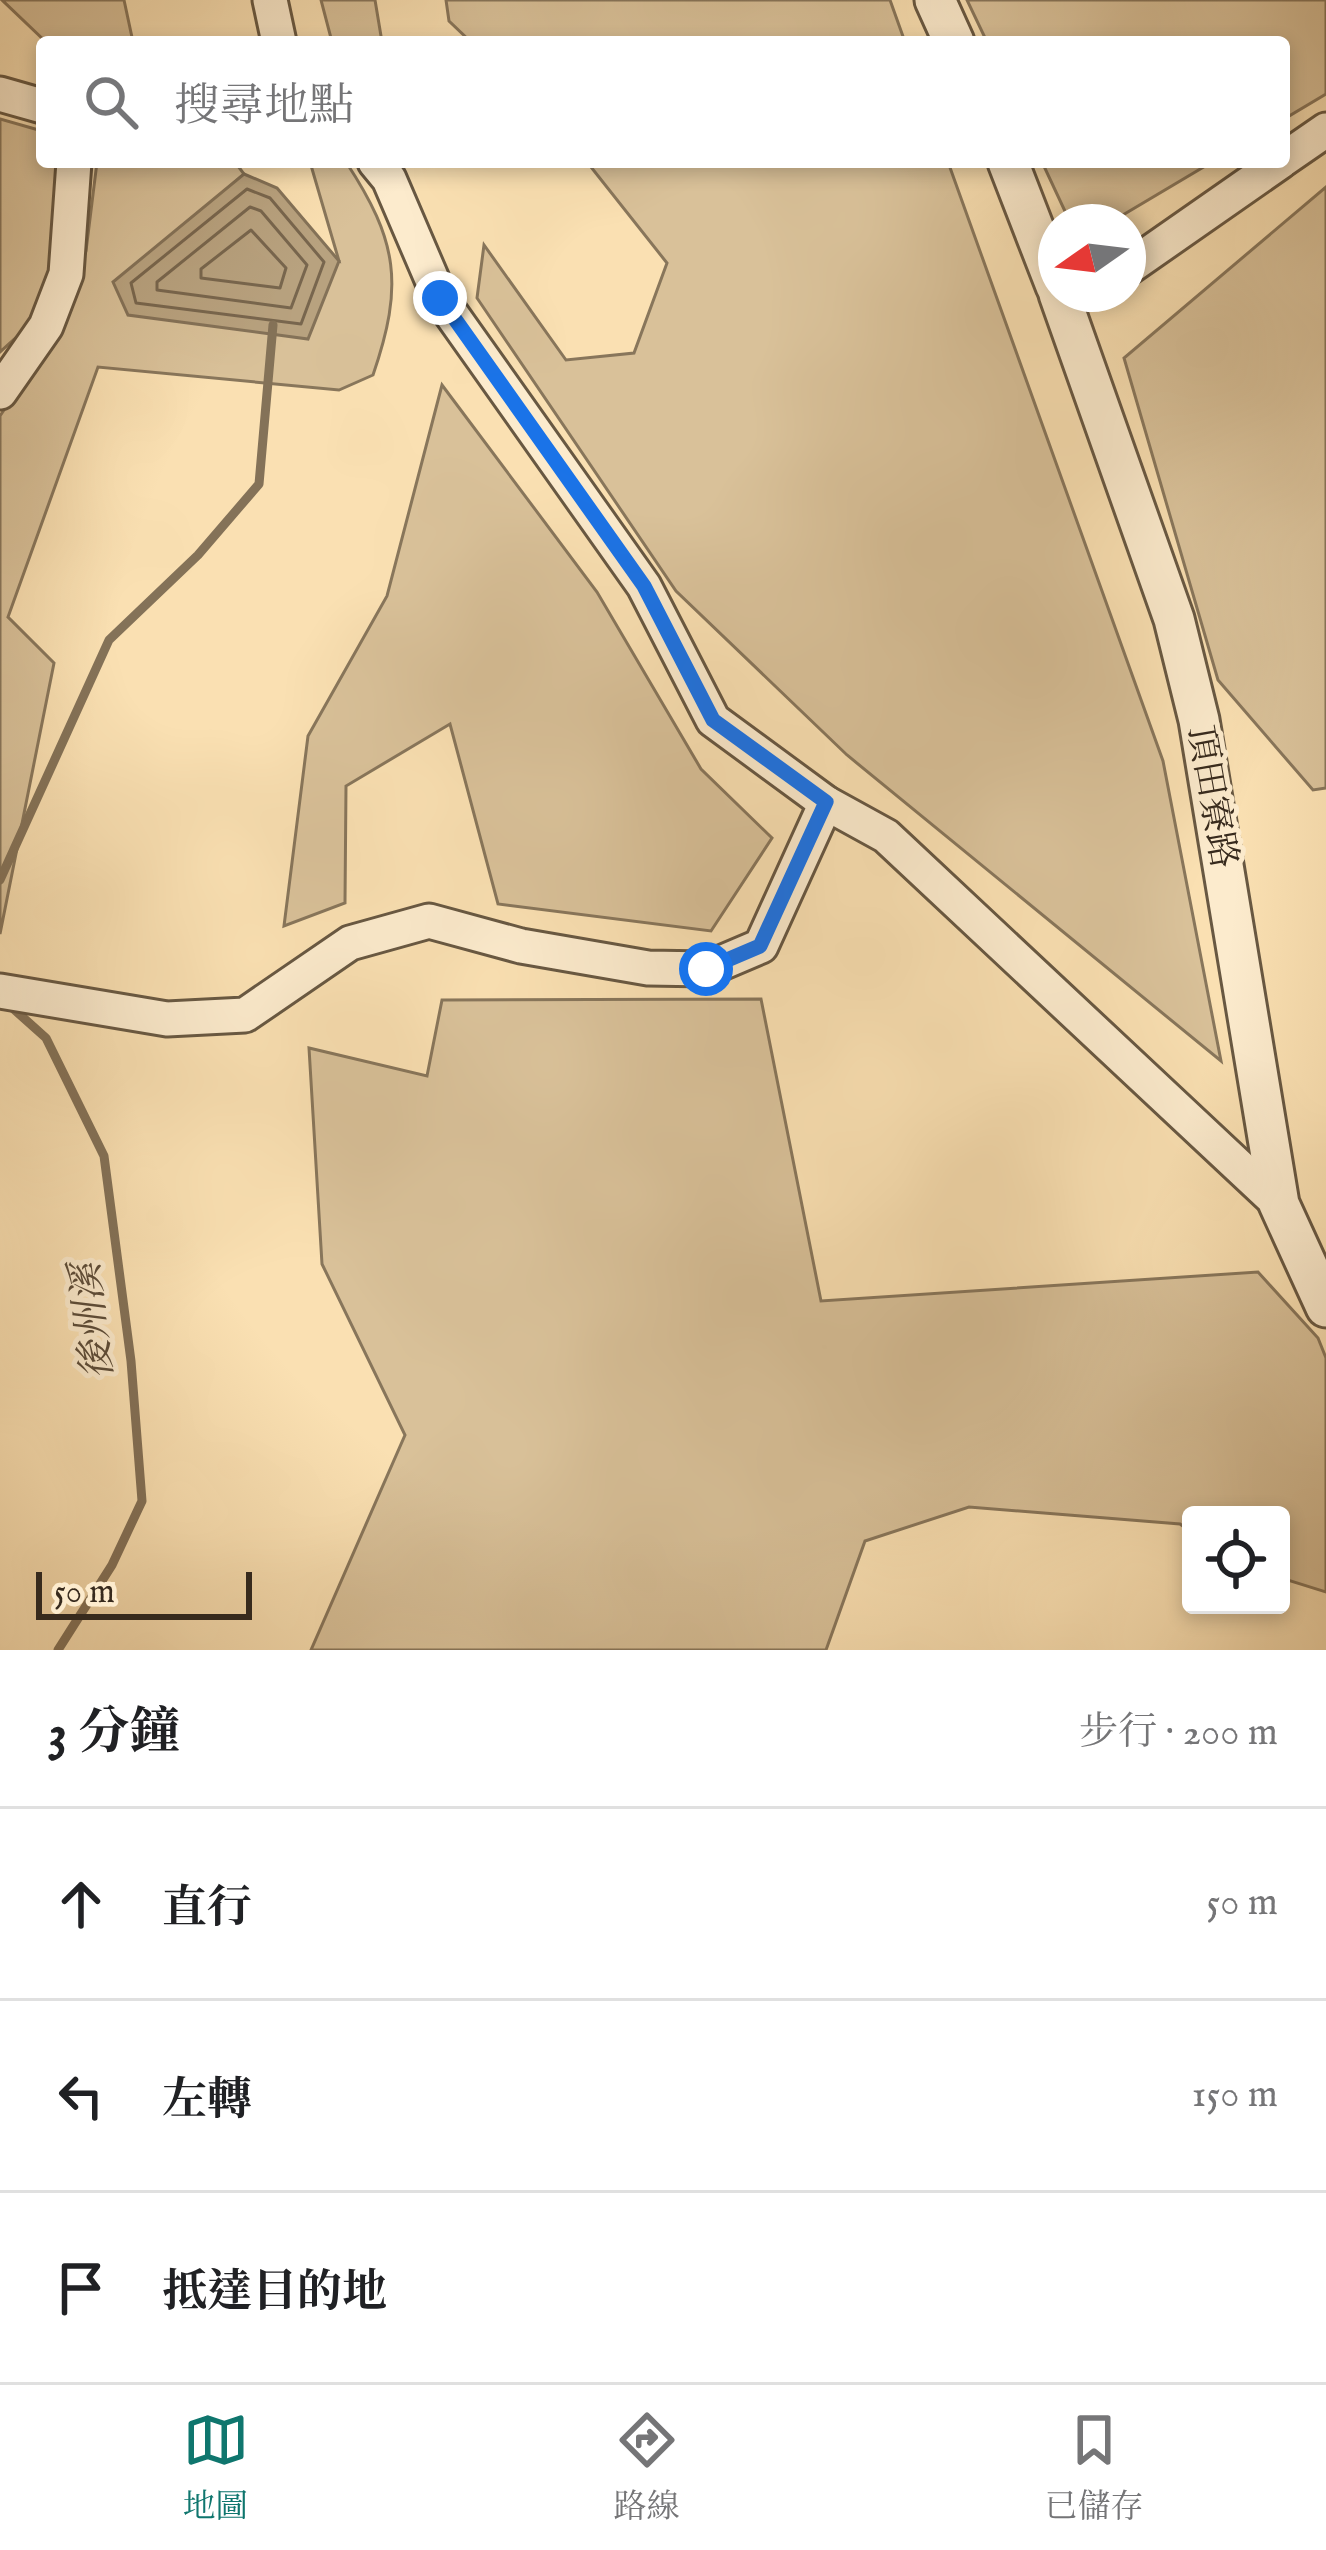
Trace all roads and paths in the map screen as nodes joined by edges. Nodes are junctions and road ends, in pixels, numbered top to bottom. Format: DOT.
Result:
graph roads {
  1 [pos="270,0"];
  2 [pos="934,0"];
  3 [pos="278,36"];
  4 [pos="951,36"];
  5 [pos="0,94"];
  6 [pos="36,104"];
  7 [pos="1326,130"];
  8 [pos="1290,155"];
  9 [pos="74,168"];
  10 [pos="380,168"];
  11 [pos="1011,168"];
  12 [pos="1272,168"];
  13 [pos="1038,229"];
  14 [pos="1146,255"];
  15 [pos="1073,312"];
  16 [pos="0,392"];
  17 [pos="826,802"];
  18 [pos="0,991"];
  19 [pos="1279,1204"];
  20 [pos="1326,1307"];
  1 -- 3 [label="street"];
  2 -- 4 [label="street"];
  5 -- 6 [label="street"];
  7 -- 8 [label="street"];
  9 -- 16 [label="street"];
  10 -- 17 [label="street"];
  11 -- 13 [label="street, 頂田寮路"];
  12 -- 14 [label="street"];
  15 -- 19 [label="street, 頂田寮路"];
  17 -- 18 [label="street"];
  17 -- 19 [label="street"];
  19 -- 20 [label="street, 頂田寮路"];
}
